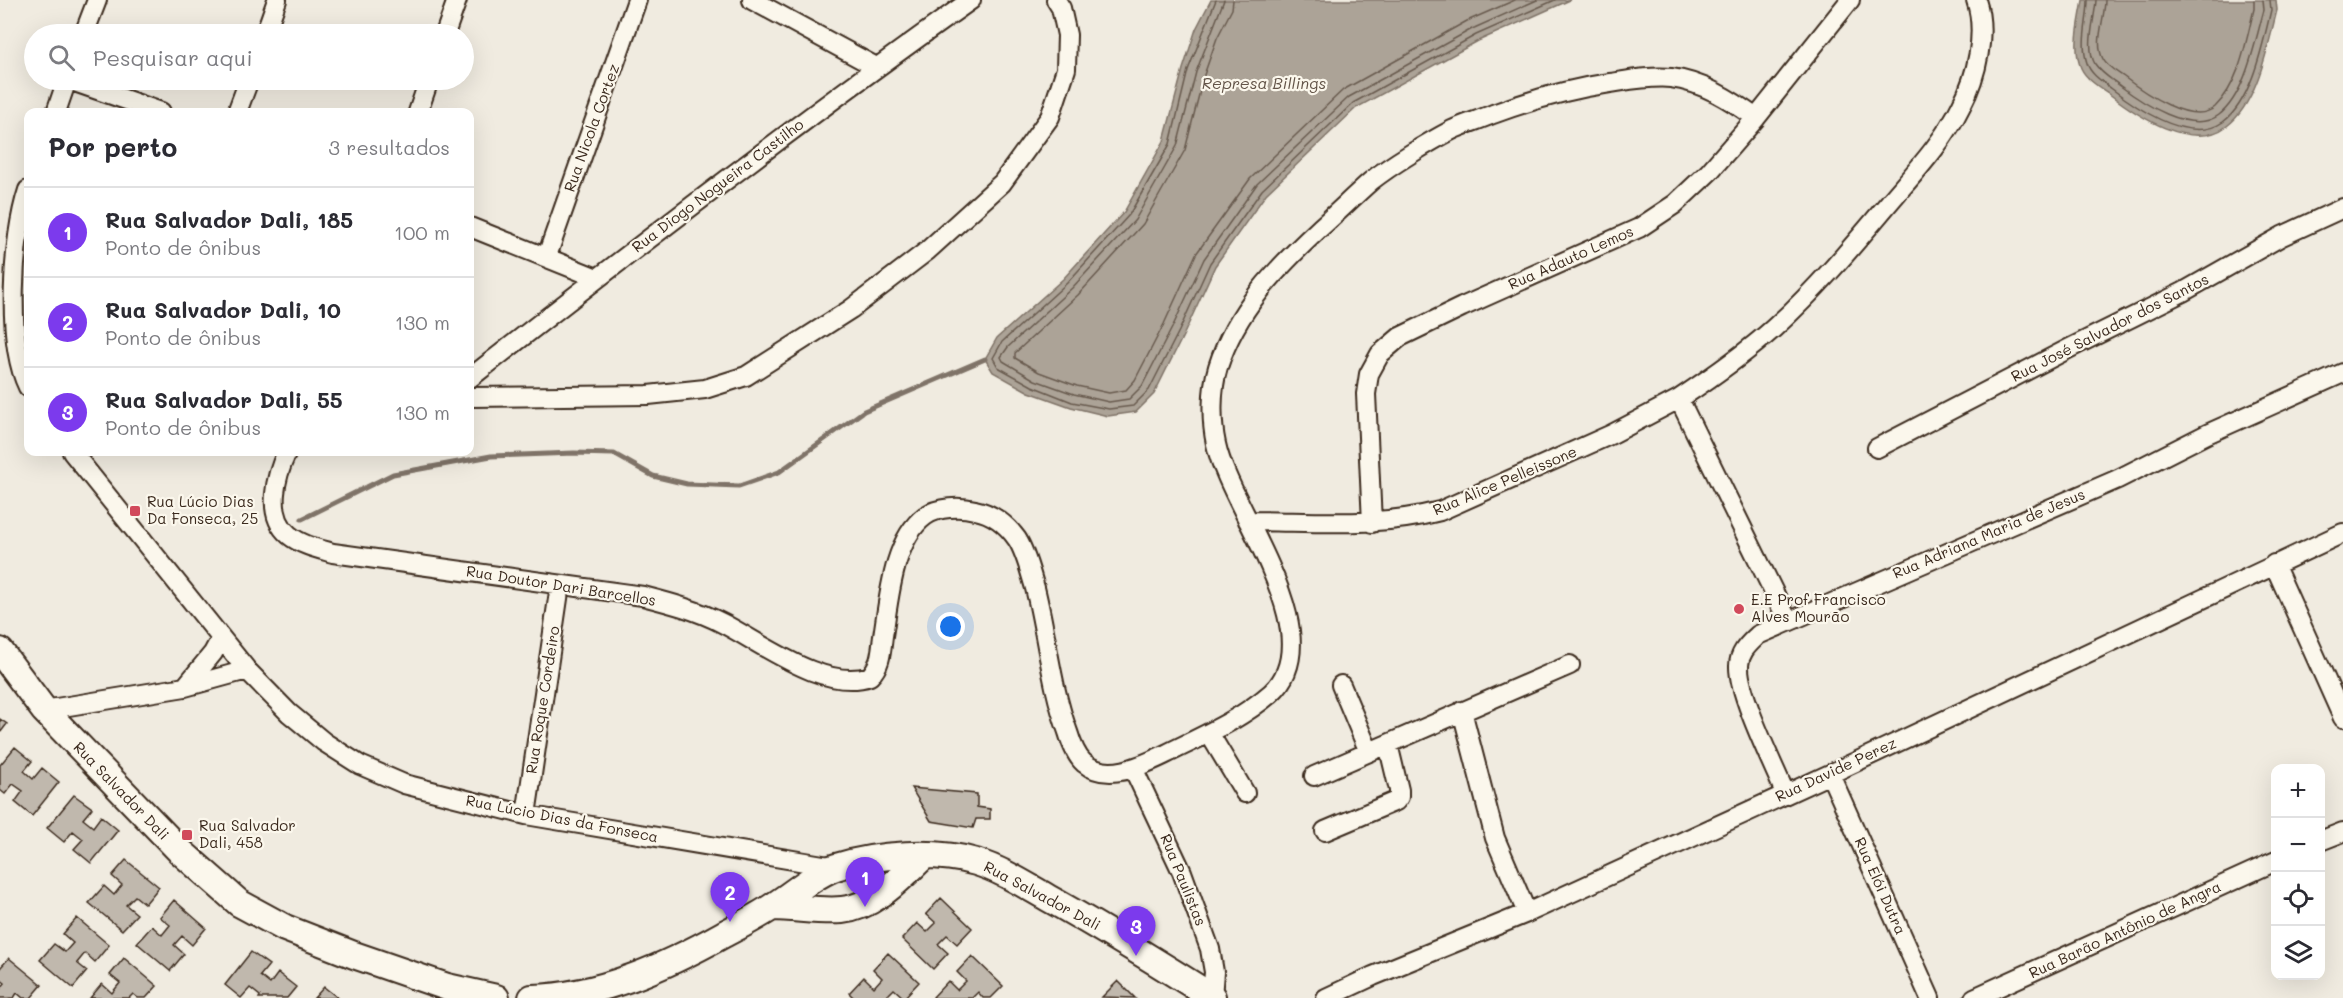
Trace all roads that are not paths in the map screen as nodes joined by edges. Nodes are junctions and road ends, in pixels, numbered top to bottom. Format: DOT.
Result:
graph roads {
  1 [pos="97,0"];
  2 [pos="277,0"];
  3 [pos="457,0"];
  4 [pos="638,0"];
  5 [pos="752,0"];
  6 [pos="971,0"];
  7 [pos="1056,0"];
  8 [pos="1851,0"];
  9 [pos="1976,0"];
  10 [pos="88,24"];
  11 [pos="269,24"];
  12 [pos="449,24"];
  13 [pos="876,67"];
  14 [pos="64,90"];
  15 [pos="97,90"];
  16 [pos="245,90"];
  17 [pos="426,90"];
  18 [pos="58,108"];
  19 [pos="148,108"];
  20 [pos="238,108"];
  21 [pos="419,108"];
  22 [pos="1756,118"];
  23 [pos="2343,208"];
  24 [pos="24,210"];
  25 [pos="474,229"];
  26 [pos="547,256"];
  27 [pos="15,263"];
  28 [pos="597,278"];
  29 [pos="24,373"];
  30 [pos="2343,373"];
  31 [pos="474,375"];
  32 [pos="474,397"];
  33 [pos="1679,399"];
  34 [pos="1877,448"];
  35 [pos="75,456"];
  36 [pos="285,456"];
  37 [pos="1248,521"];
  38 [pos="1372,523"];
  39 [pos="2343,533"];
  40 [pos="2274,564"];
  41 [pos="560,585"];
  42 [pos="1788,621"];
  43 [pos="221,638"];
  44 [pos="0,651"];
  45 [pos="1570,664"];
  46 [pos="247,670"];
  47 [pos="1341,685"];
  48 [pos="185,687"];
  49 [pos="44,710"];
  50 [pos="1462,711"];
  51 [pos="2343,718"];
  52 [pos="1209,733"];
  53 [pos="1388,744"];
  54 [pos="1369,752"];
  55 [pos="1133,768"];
  56 [pos="1830,774"];
  57 [pos="1314,776"];
  58 [pos="1245,793"];
  59 [pos="1785,793"];
  60 [pos="526,815"];
  61 [pos="1325,831"];
  62 [pos="2343,832"];
  63 [pos="2325,840"];
  64 [pos="925,855"];
  65 [pos="863,861"];
  66 [pos="2271,863"];
  67 [pos="827,872"];
  68 [pos="877,896"];
  69 [pos="773,907"];
  70 [pos="829,910"];
  71 [pos="1527,913"];
  72 [pos="1213,997"];
  73 [pos="496,998"];
  74 [pos="532,998"];
  75 [pos="1326,998"];
  76 [pos="1930,998"];
  77 [pos="1974,998"];
  1 -- 10 [label="street"];
  2 -- 11 [label="street"];
  3 -- 12 [label="street"];
  4 -- 26 [label="street, Rua Nicola Cortez"];
  5 -- 13 [label="street"];
  6 -- 13 [label="street, Rua Diogo Nogueira Castilho"];
  7 -- 32 [label="street"];
  8 -- 22 [label="street, Rua Adauto Lemos"];
  9 -- 33 [label="street"];
  13 -- 28 [label="street, Rua Diogo Nogueira Castilho"];
  14 -- 18 [label="street"];
  15 -- 19 [label="street"];
  16 -- 20 [label="street"];
  17 -- 21 [label="street"];
  22 -- 37 [label="street, Rua Doutor Dari Barcellos"];
  22 -- 38 [label="street, Rua Adauto Lemos"];
  23 -- 34 [label="street, Rua José Salvador dos Santos"];
  24 -- 27 [label="street"];
  25 -- 26 [label="street"];
  26 -- 28 [label="street"];
  27 -- 29 [label="street"];
  28 -- 31 [label="street, Rua Diogo Nogueira Castilho"];
  30 -- 42 [label="street, Rua Adriana Maria de Jesus"];
  33 -- 38 [label="street, Rua Alice Pelleissone"];
  33 -- 42 [label="street"];
  35 -- 43 [label="street, Rua Lúcio Dias da Fonseca"];
  36 -- 41 [label="street, Rua Doutor Dari Barcellos"];
  37 -- 38 [label="street, Rua Alice Pelleissone"];
  37 -- 52 [label="street, Rua Doutor Dari Barcellos"];
  39 -- 40 [label="street, Rua Davide Perez"];
  40 -- 51 [label="street"];
  40 -- 56 [label="street, Rua Davide Perez"];
  41 -- 55 [label="street, Rua Doutor Dari Barcellos"];
  41 -- 60 [label="street, Rua Roque Cordeiro"];
  42 -- 59 [label="street, Rua Adriana Maria de Jesus"];
  43 -- 46 [label="street, Rua Lúcio Dias da Fonseca"];
  43 -- 48 [label="street"];
  44 -- 49 [label="street, Rua Salvador Dali"];
  45 -- 50 [label="street"];
  46 -- 48 [label="street"];
  46 -- 60 [label="street, Rua Lúcio Dias da Fonseca"];
  47 -- 54 [label="street"];
  48 -- 49 [label="street"];
  49 -- 73 [label="street, Rua Salvador Dali"];
  50 -- 53 [label="street"];
  50 -- 71 [label="street"];
  52 -- 55 [label="street, Rua Doutor Dari Barcellos"];
  52 -- 58 [label="street"];
  53 -- 54 [label="street"];
  53 -- 61 [label="street"];
  54 -- 57 [label="street"];
  55 -- 72 [label="street, Rua Paulistas"];
  56 -- 59 [label="street, Rua Davide Perez"];
  56 -- 76 [label="street, Rua Elói Dutra"];
  59 -- 71 [label="street, Rua Davide Perez"];
  60 -- 67 [label="street, Rua Lúcio Dias da Fonseca"];
  62 -- 63 [label="street"];
  64 -- 65 [label="street, Rua Salvador Dali"];
  64 -- 68 [label="street"];
  64 -- 72 [label="street, Rua Salvador Dali"];
  65 -- 67 [label="street, Rua Salvador Dali"];
  65 -- 68 [label="street"];
  66 -- 77 [label="street, Rua Barão Antônio de Angra"];
  67 -- 69 [label="street, Rua Salvador Dali"];
  67 -- 70 [label="street"];
  68 -- 70 [label="street"];
  69 -- 70 [label="street"];
  69 -- 74 [label="street, Rua Salvador Dali"];
  71 -- 75 [label="street, Rua Davide Perez"];
}
